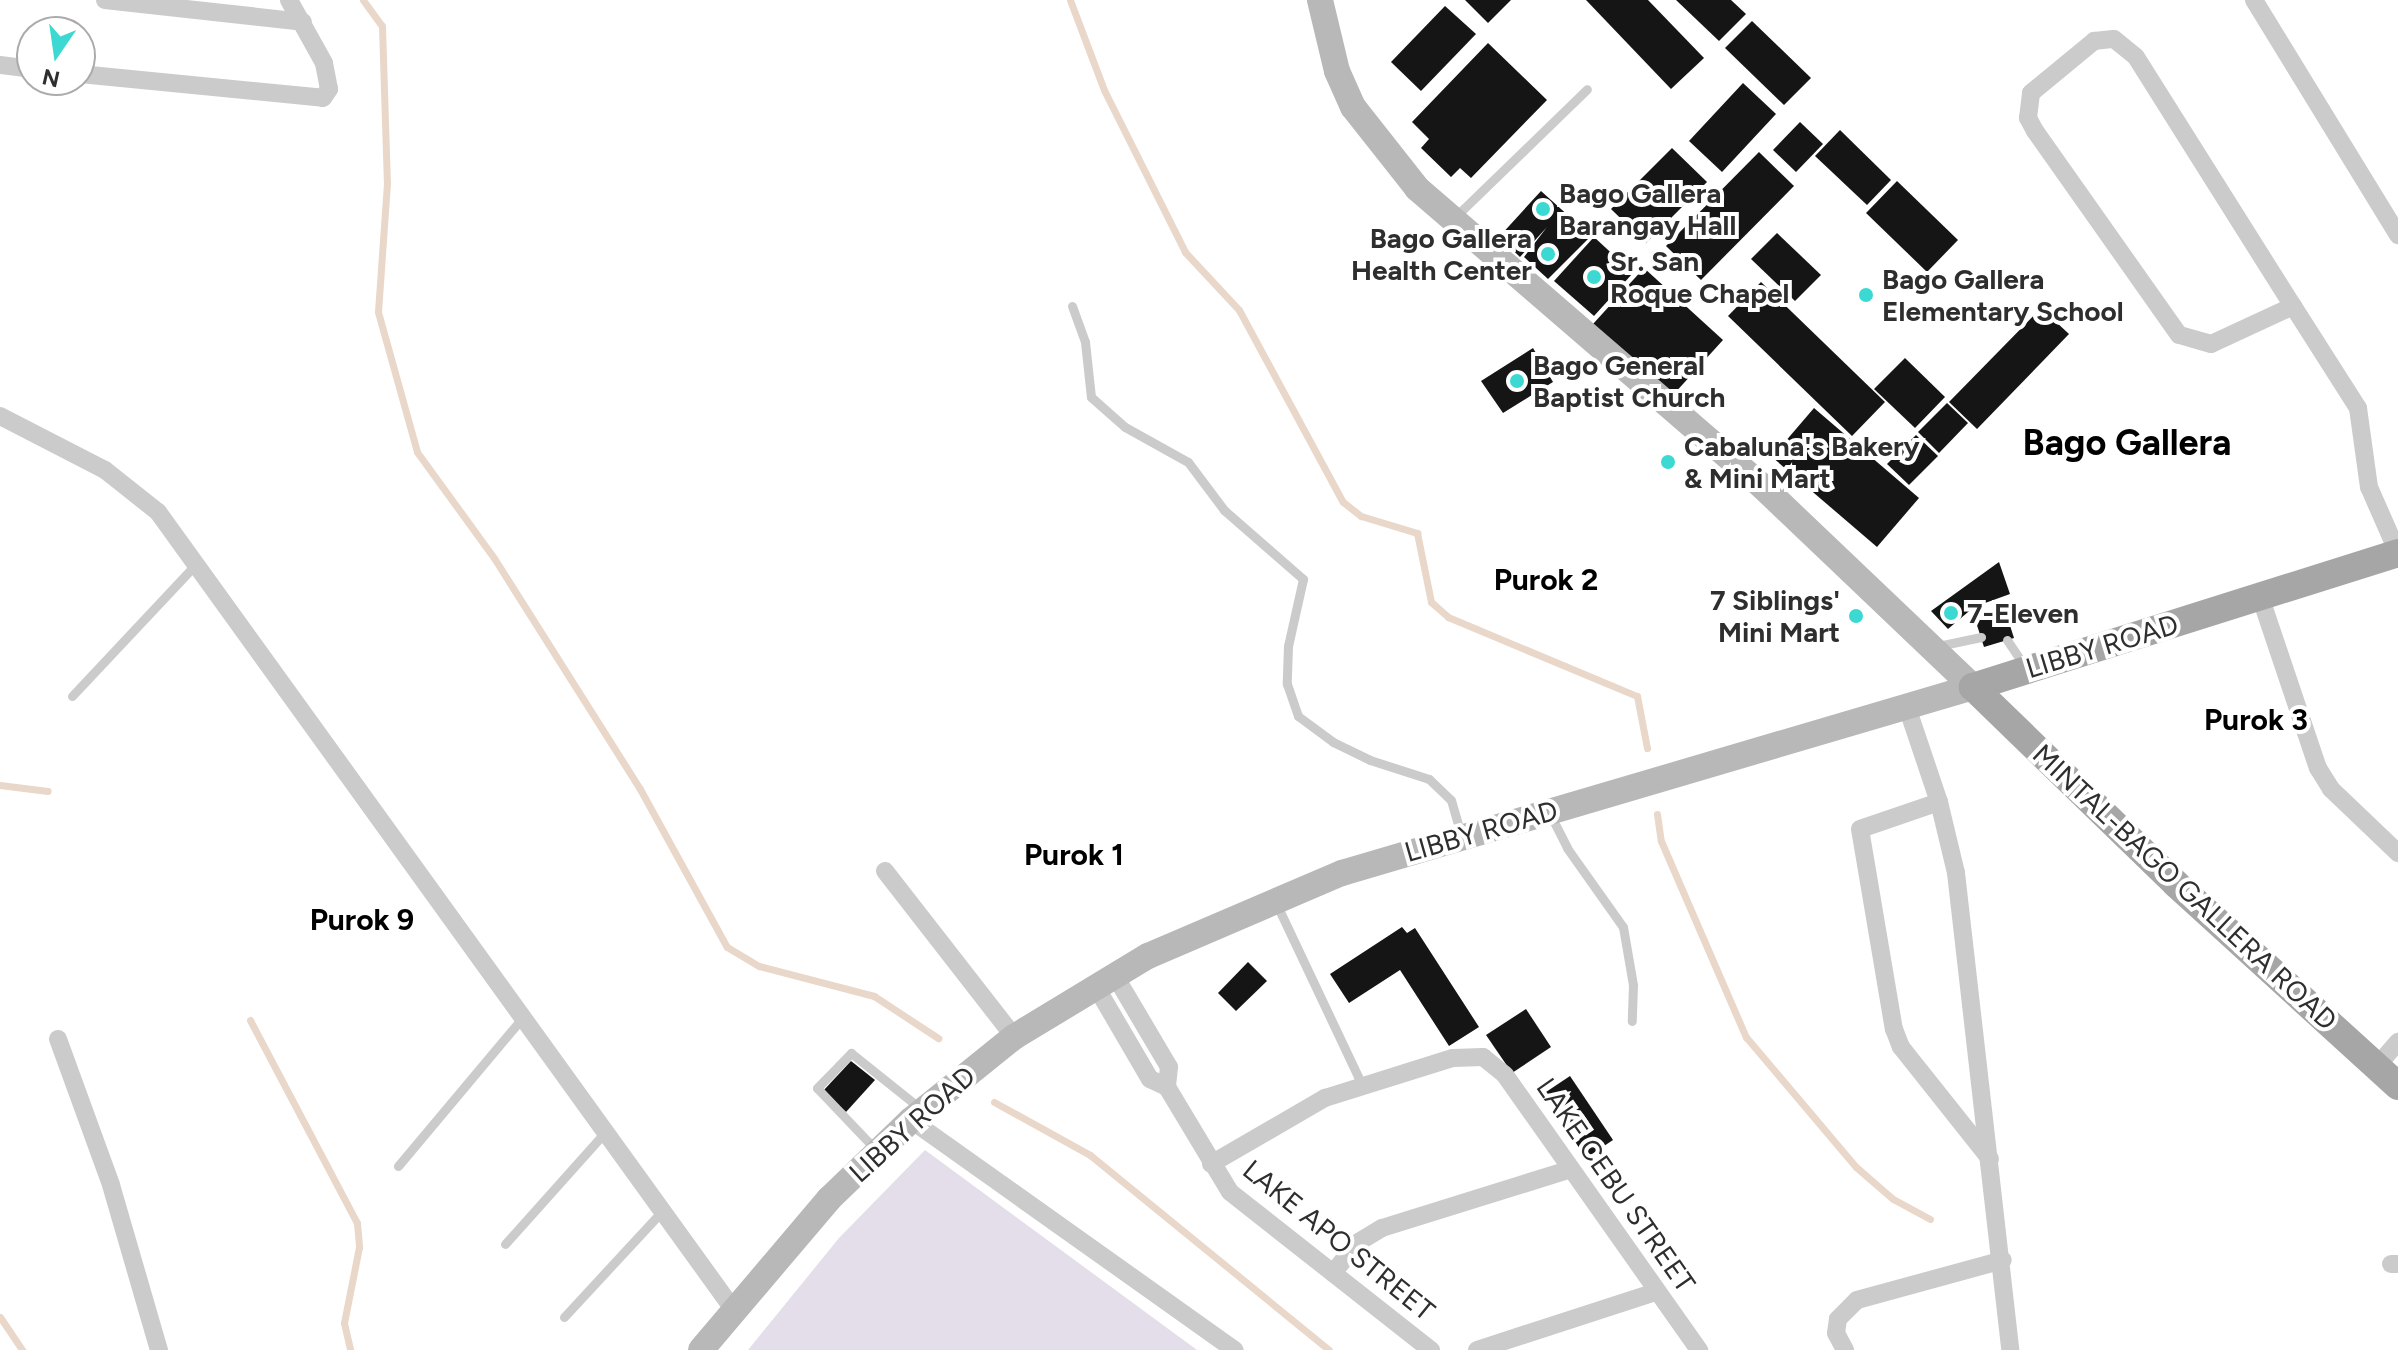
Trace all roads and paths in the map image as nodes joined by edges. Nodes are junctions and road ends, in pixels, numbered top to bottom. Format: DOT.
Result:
graph roads {
  1 [pos="105,0"];
  2 [pos="289,0"];
  3 [pos="1320,0"];
  4 [pos="2254,0"];
  5 [pos="303,22"];
  6 [pos="96,76"];
  7 [pos="1587,89"];
  8 [pos="1452,220"];
  9 [pos="2398,235"];
  10 [pos="1072,306"];
  11 [pos="2293,306"];
  12 [pos="0,416"];
  13 [pos="2398,553"];
  14 [pos="197,563"];
  15 [pos="2260,596"];
  16 [pos="1981,637"];
  17 [pos="2007,640"];
  18 [pos="1933,647"];
  19 [pos="2027,669"];
  20 [pos="1973,687"];
  21 [pos="72,696"];
  22 [pos="1907,707"];
  23 [pos="1939,802"];
  24 [pos="1548,811"];
  25 [pos="1461,836"];
  26 [pos="2398,853"];
  27 [pos="885,871"];
  28 [pos="1274,899"];
  29 [pos="1104,980"];
  30 [pos="524,1016"];
  31 [pos="1632,1021"];
  32 [pos="1014,1037"];
  33 [pos="58,1039"];
  34 [pos="2398,1042"];
  35 [pos="2377,1066"];
  36 [pos="1362,1085"];
  37 [pos="2398,1086"];
  38 [pos="917,1116"];
  39 [pos="608,1129"];
  40 [pos="878,1151"];
  41 [pos="1990,1159"];
  42 [pos="1211,1164"];
  43 [pos="398,1166"];
  44 [pos="1568,1170"];
  45 [pos="665,1208"];
  46 [pos="505,1244"];
  47 [pos="2003,1260"];
  48 [pos="1333,1273"];
  49 [pos="1655,1292"];
  50 [pos="733,1309"];
  51 [pos="564,1317"];
  52 [pos="159,1350"];
  53 [pos="701,1350"];
  54 [pos="1235,1350"];
  55 [pos="1431,1350"];
  56 [pos="1477,1350"];
  57 [pos="1699,1350"];
  58 [pos="1845,1350"];
  59 [pos="2010,1350"];
  1 -- 5 [label="street"];
  2 -- 5 [label="street"];
  3 -- 8 [label="main road"];
  4 -- 9 [label="street"];
  5 -- 6 [label="street"];
  7 -- 8 [label="lane"];
  8 -- 18 [label="main road"];
  10 -- 25 [label="lane"];
  11 -- 11 [label="street"];
  11 -- 13 [label="street"];
  12 -- 14 [label="street"];
  13 -- 15 [label="main road, LIBBY ROAD"];
  14 -- 21 [label="lane"];
  14 -- 30 [label="street"];
  15 -- 19 [label="main road, LIBBY ROAD"];
  15 -- 26 [label="street"];
  16 -- 18 [label="lane"];
  17 -- 19 [label="lane"];
  18 -- 20 [label="main road"];
  19 -- 20 [label="main road, LIBBY ROAD"];
  20 -- 22 [label="main road, LIBBY ROAD"];
  20 -- 35 [label="main road, MINTAL-BAGO GALLERA ROAD"];
  22 -- 23 [label="street"];
  22 -- 24 [label="main road, LIBBY ROAD"];
  23 -- 41 [label="street"];
  23 -- 41 [label="street"];
  24 -- 25 [label="main road, LIBBY ROAD"];
  24 -- 31 [label="lane"];
  25 -- 28 [label="main road, LIBBY ROAD"];
  27 -- 32 [label="street"];
  28 -- 29 [label="main road, LIBBY ROAD"];
  28 -- 36 [label="lane"];
  29 -- 32 [label="main road, LIBBY ROAD"];
  29 -- 42 [label="street, LAKE APO STREET"];
  30 -- 39 [label="street"];
  30 -- 43 [label="lane"];
  32 -- 38 [label="main road, LIBBY ROAD"];
  33 -- 52 [label="street"];
  34 -- 35 [label="street"];
  35 -- 37 [label="main road, MINTAL-BAGO GALLERA ROAD"];
  36 -- 42 [label="street"];
  36 -- 44 [label="street, LAKE CEBU STREET"];
  38 -- 40 [label="main road, LIBBY ROAD"];
  38 -- 40 [label="lane"];
  38 -- 54 [label="street"];
  39 -- 45 [label="street"];
  39 -- 46 [label="lane"];
  40 -- 50 [label="main road, LIBBY ROAD"];
  41 -- 47 [label="street"];
  42 -- 48 [label="street, LAKE APO STREET"];
  44 -- 48 [label="street"];
  44 -- 49 [label="street, LAKE CEBU STREET"];
  45 -- 50 [label="street"];
  45 -- 51 [label="lane"];
  47 -- 58 [label="street"];
  47 -- 59 [label="street"];
  48 -- 55 [label="street, LAKE APO STREET"];
  49 -- 56 [label="street"];
  49 -- 57 [label="street, LAKE CEBU STREET"];
  50 -- 53 [label="main road, LIBBY ROAD"];
}
